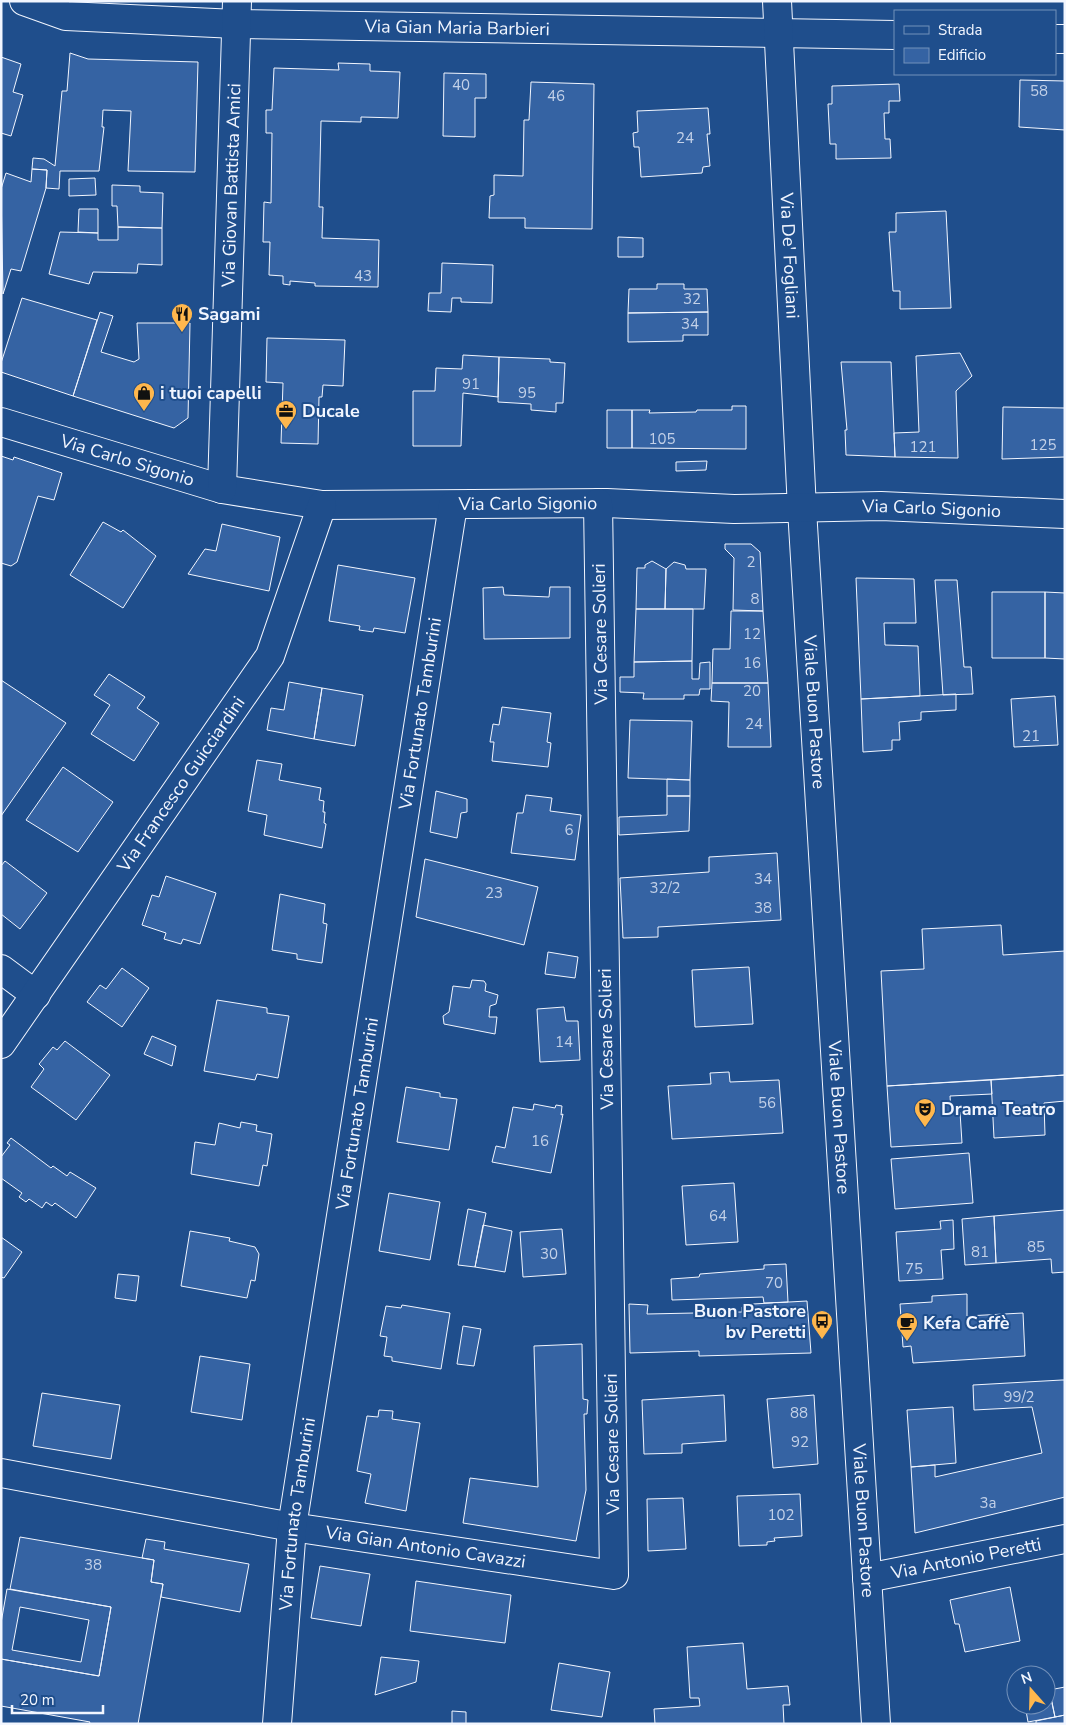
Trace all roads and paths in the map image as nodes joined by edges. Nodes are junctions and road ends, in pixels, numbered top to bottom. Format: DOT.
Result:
graph roads {
  1 [pos="24,1"];
  2 [pos="777,1"];
  3 [pos="237,12"];
  4 [pos="779,32"];
  5 [pos="894,35"];
  6 [pos="1,422"];
  7 [pos="222,489"];
  8 [pos="598,503"];
  9 [pos="322,505"];
  10 [pos="452,505"];
  11 [pos="802,509"];
  12 [pos="1065,514"];
  13 [pos="1,969"];
  14 [pos="36,995"];
  15 [pos="1,1044"];
  16 [pos="1,1473"];
  17 [pos="292,1527"];
  18 [pos="1065,1539"];
  19 [pos="614,1575"];
  20 [pos="867,1578"];
  21 [pos="276,1724"];
  22 [pos="876,1724"];
  1 -- 3 [label="street, Via Gian Maria Barbieri"];
  2 -- 4 [label="street, Via De' Fogliani"];
  3 -- 4 [label="street, Via Gian Maria Barbieri"];
  3 -- 7 [label="street, Via Giovan Battista Amici"];
  4 -- 5 [label="street, Via Gian Maria Barbieri"];
  4 -- 11 [label="street, Via De' Fogliani"];
  6 -- 7 [label="street, Via Carlo Sigonio"];
  7 -- 9 [label="street, Via Carlo Sigonio"];
  8 -- 10 [label="street, Via Carlo Sigonio"];
  8 -- 11 [label="street, Via Carlo Sigonio"];
  8 -- 19 [label="street, Via Cesare Solieri"];
  9 -- 10 [label="street, Via Carlo Sigonio"];
  9 -- 14 [label="street, Via Francesco Guicciardini"];
  10 -- 17 [label="street, Via Fortunato Tamburini"];
  11 -- 12 [label="street, Via Carlo Sigonio"];
  11 -- 20 [label="street, Viale Buon Pastore"];
  13 -- 14 [label="street"];
  14 -- 15 [label="street, Via Francesco Guicciardini"];
  16 -- 17 [label="street, Via Gian Antonio Cavazzi"];
  17 -- 19 [label="street, Via Gian Antonio Cavazzi"];
  17 -- 21 [label="street, Via Fortunato Tamburini"];
  18 -- 20 [label="street, Via Antonio Peretti"];
  20 -- 22 [label="street, Viale Buon Pastore"];
}
